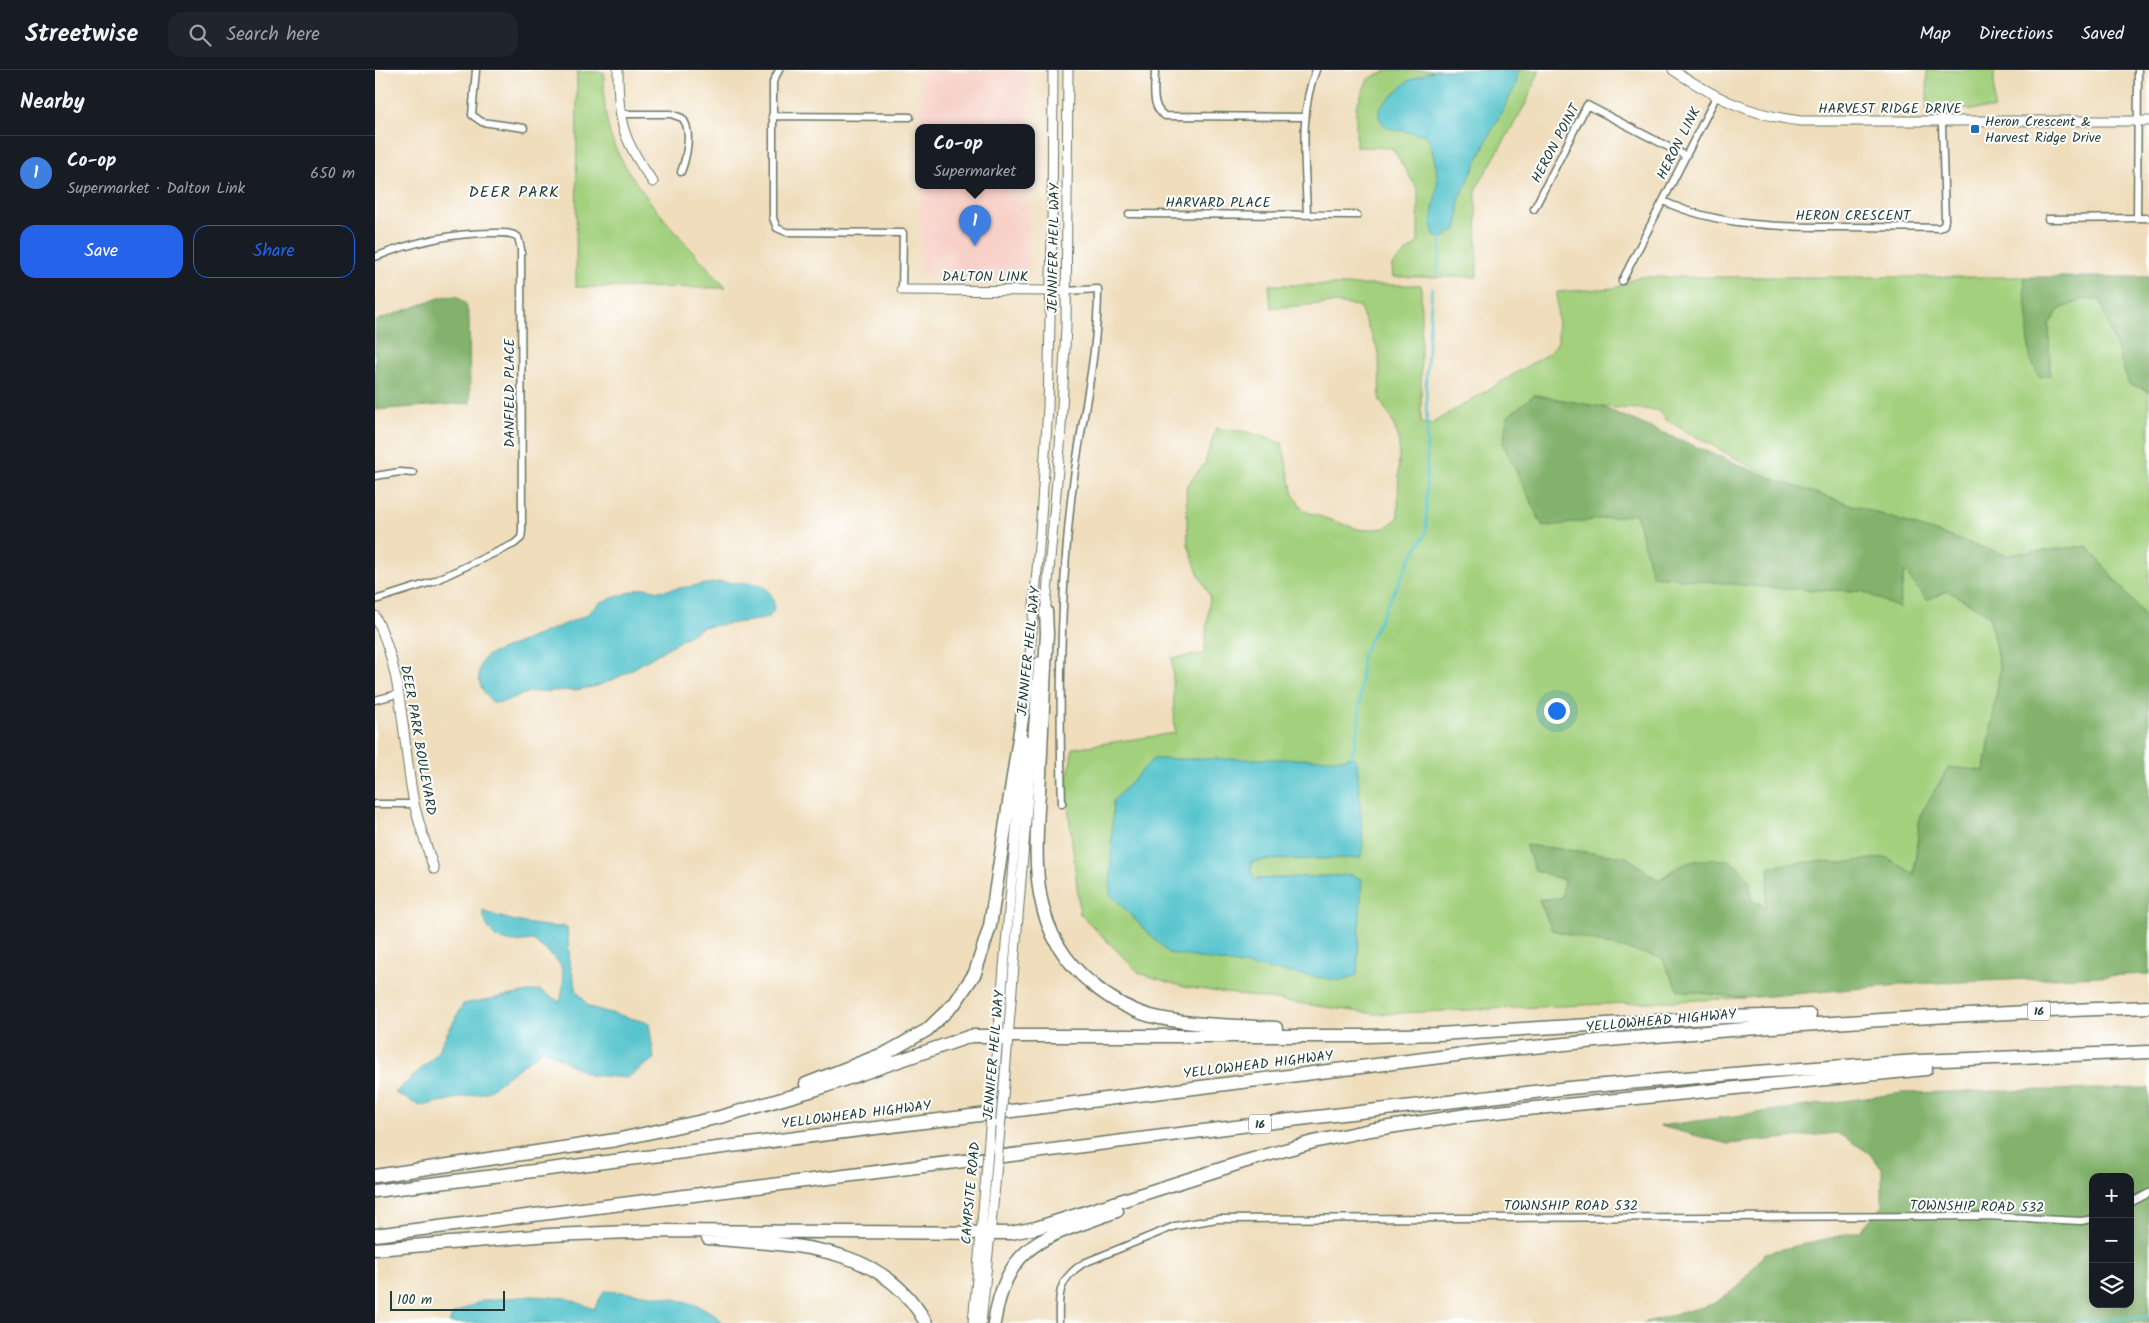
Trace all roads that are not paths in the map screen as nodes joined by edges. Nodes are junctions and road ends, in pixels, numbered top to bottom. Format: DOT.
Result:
graph roads {
  1 [pos="476,70"];
  2 [pos="618,70"];
  3 [pos="779,70"];
  4 [pos="1053,70"];
  5 [pos="1068,70"];
  6 [pos="1155,70"];
  7 [pos="1316,70"];
  8 [pos="1673,70"];
  9 [pos="2137,70"];
  10 [pos="1716,97"];
  11 [pos="619,114"];
  12 [pos="772,116"];
  13 [pos="1305,116"];
  14 [pos="910,117"];
  15 [pos="2138,121"];
  16 [pos="2149,121"];
  17 [pos="1942,123"];
  18 [pos="524,128"];
  19 [pos="1686,156"];
  20 [pos="681,172"];
  21 [pos="653,182"];
  22 [pos="1663,200"];
  23 [pos="1534,209"];
  24 [pos="1129,214"];
  25 [pos="1307,215"];
  26 [pos="1357,215"];
  27 [pos="2137,218"];
  28 [pos="2149,218"];
  29 [pos="2048,219"];
  30 [pos="375,257"];
  31 [pos="1622,281"];
  32 [pos="903,290"];
  33 [pos="1051,291"];
  34 [pos="1067,291"];
  35 [pos="413,473"];
  36 [pos="375,476"];
  37 [pos="375,600"];
  38 [pos="1046,611"];
  39 [pos="375,616"];
  40 [pos="1027,686"];
  41 [pos="398,694"];
  42 [pos="375,700"];
  43 [pos="375,804"];
  44 [pos="415,804"];
  45 [pos="1062,804"];
  46 [pos="434,869"];
  47 [pos="2149,1006"];
  48 [pos="1865,1019"];
  49 [pos="1003,1035"];
  50 [pos="1333,1036"];
  51 [pos="2149,1052"];
  52 [pos="1975,1059"];
  53 [pos="720,1117"];
  54 [pos="1205,1174"];
  55 [pos="375,1176"];
  56 [pos="375,1191"];
  57 [pos="2149,1194"];
  58 [pos="2134,1201"];
  59 [pos="2089,1220"];
  60 [pos="659,1231"];
  61 [pos="985,1234"];
  62 [pos="375,1235"];
  63 [pos="375,1250"];
  64 [pos="926,1323"];
  65 [pos="973,1323"];
  66 [pos="981,1323"];
  67 [pos="995,1323"];
  68 [pos="1059,1323"];
  1 -- 18 [label="street"];
  2 -- 11 [label="main road"];
  3 -- 12 [label="street"];
  4 -- 33 [label="main road, JENNIFER HEIL WAY"];
  5 -- 34 [label="main road, JENNIFER HEIL WAY"];
  6 -- 13 [label="street"];
  7 -- 13 [label="street"];
  8 -- 10 [label="main road, HARVEST RIDGE DRIVE"];
  9 -- 15 [label="street"];
  10 -- 17 [label="main road, HARVEST RIDGE DRIVE"];
  10 -- 19 [label="street, HERON LINK"];
  11 -- 20 [label="street"];
  11 -- 21 [label="main road"];
  12 -- 14 [label="street"];
  12 -- 32 [label="street"];
  13 -- 25 [label="street"];
  15 -- 16 [label="main road, HARVEST RIDGE DRIVE"];
  15 -- 17 [label="main road, HARVEST RIDGE DRIVE"];
  15 -- 27 [label="street"];
  17 -- 22 [label="street, HERON CRESCENT"];
  19 -- 22 [label="street, HERON LINK"];
  19 -- 23 [label="street, HERON POINT"];
  22 -- 31 [label="street, HERON LINK"];
  24 -- 25 [label="street, HARVARD PLACE"];
  25 -- 26 [label="street, HARVARD PLACE"];
  27 -- 28 [label="street"];
  27 -- 29 [label="street"];
  30 -- 37 [label="street, DANFIELD PLACE"];
  32 -- 33 [label="main road, DALTON LINK"];
  33 -- 34 [label="main road, DALTON LINK"];
  33 -- 40 [label="main road, JENNIFER HEIL WAY"];
  34 -- 38 [label="main road, JENNIFER HEIL WAY"];
  34 -- 45 [label="street, JENNIFER HEIL WAY"];
  35 -- 36 [label="street"];
  38 -- 49 [label="main road, JENNIFER HEIL WAY"];
  38 -- 50 [label="highway"];
  39 -- 41 [label="main road, DEER PARK BOULEVARD"];
  40 -- 49 [label="main road, JENNIFER HEIL WAY"];
  40 -- 53 [label="highway"];
  41 -- 42 [label="street"];
  41 -- 44 [label="main road, DEER PARK BOULEVARD"];
  43 -- 44 [label="street"];
  44 -- 46 [label="main road, DEER PARK BOULEVARD"];
  47 -- 48 [label="highway, YELLOWHEAD HIGHWAY / 16"];
  48 -- 50 [label="highway"];
  48 -- 56 [label="highway, YELLOWHEAD HIGHWAY / 16"];
  49 -- 50 [label="highway"];
  49 -- 53 [label="highway"];
  49 -- 61 [label="main road, CAMPSITE ROAD, bridge"];
  49 -- 61 [label="main road, JENNIFER HEIL WAY, bridge"];
  51 -- 52 [label="highway, 16"];
  52 -- 54 [label="highway"];
  52 -- 62 [label="highway, 16"];
  53 -- 55 [label="highway"];
  54 -- 61 [label="highway"];
  54 -- 67 [label="highway"];
  57 -- 58 [label="street"];
  59 -- 68 [label="street, TOWNSHIP ROAD 532"];
  60 -- 61 [label="highway"];
  60 -- 63 [label="highway"];
  60 -- 64 [label="highway"];
  61 -- 65 [label="main road, CAMPSITE ROAD"];
  61 -- 66 [label="main road, CAMPSITE ROAD"];
}
